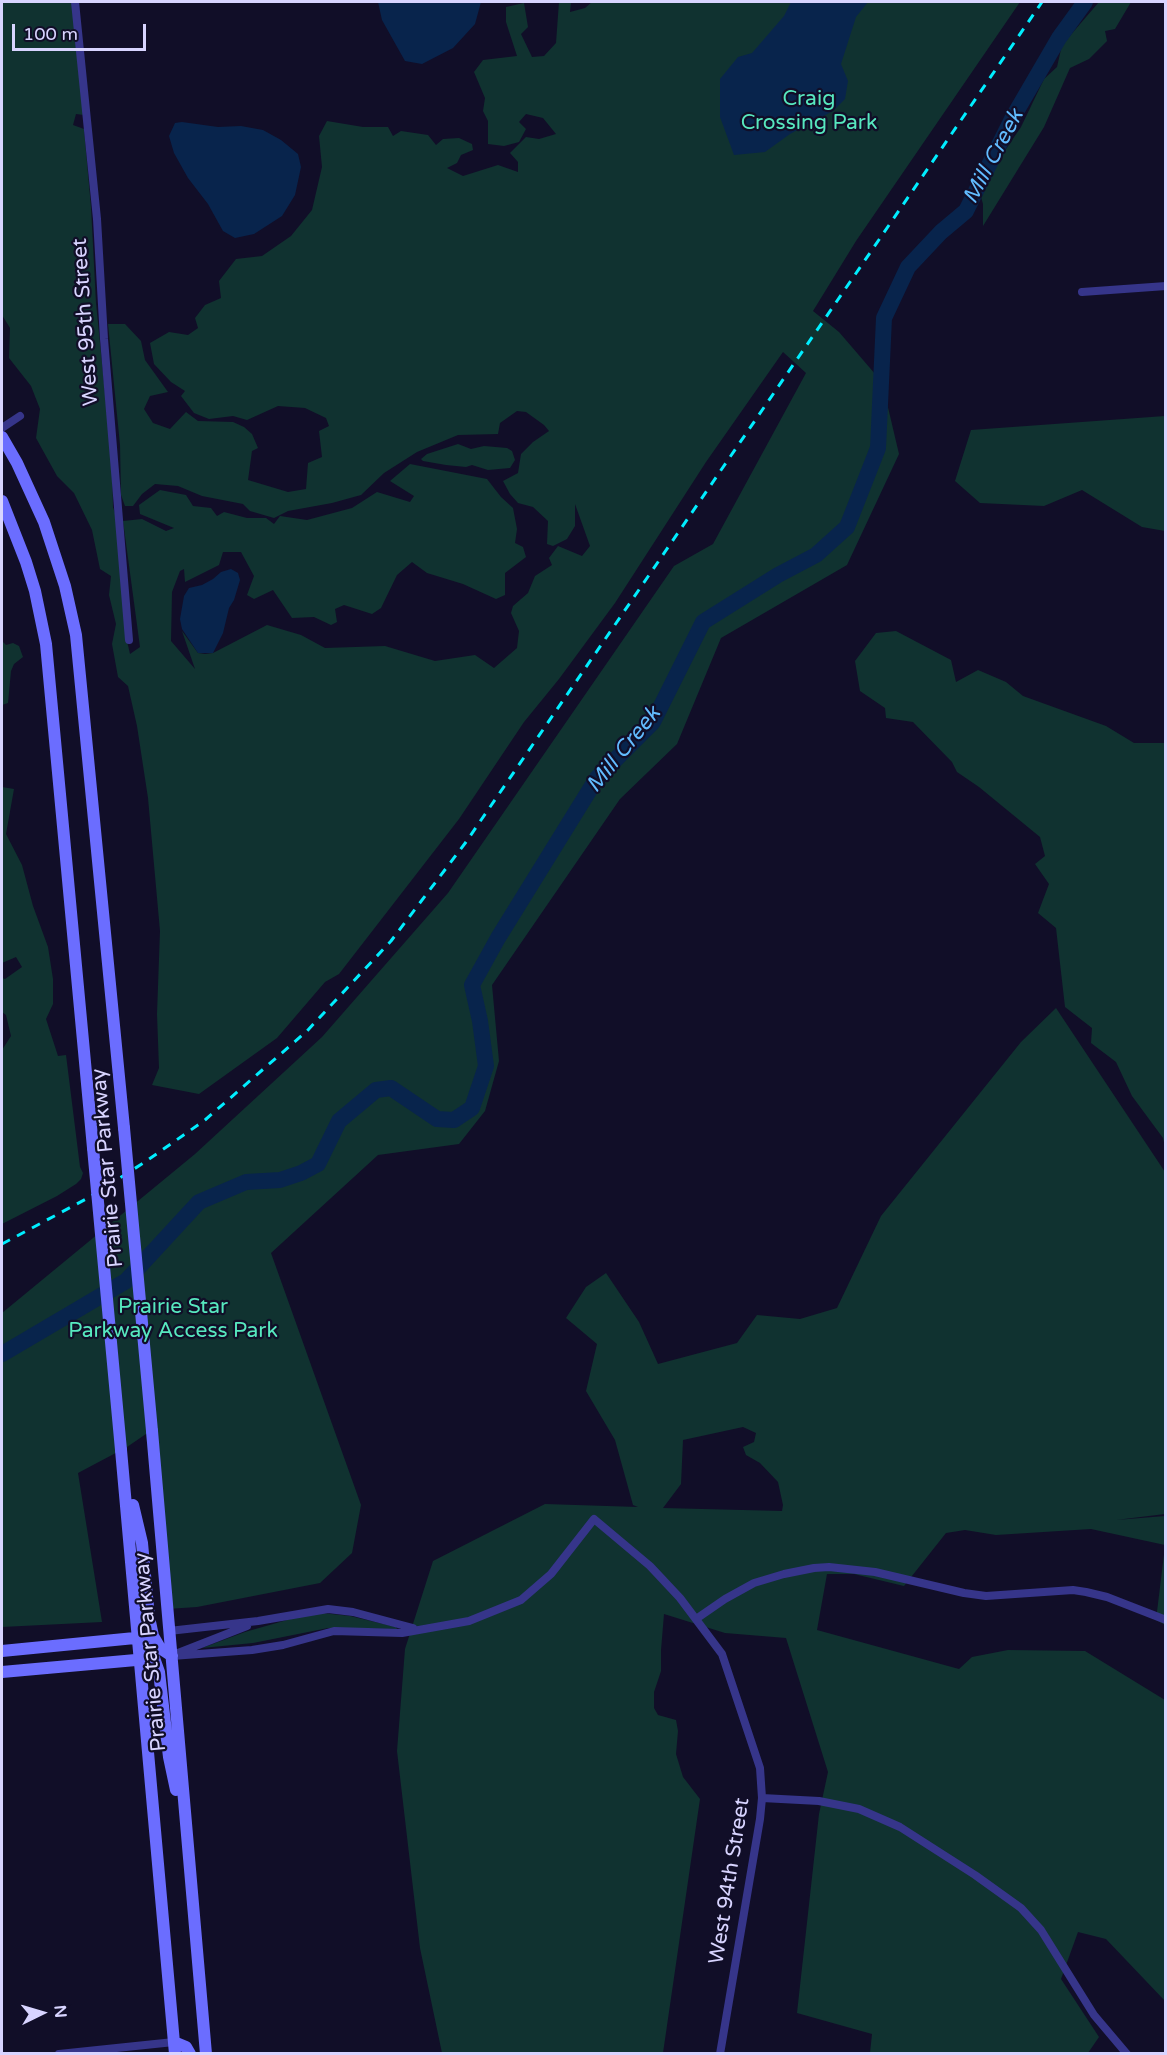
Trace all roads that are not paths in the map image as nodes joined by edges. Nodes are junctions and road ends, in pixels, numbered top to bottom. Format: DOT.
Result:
graph roads {
  1 [pos="75,2"];
  2 [pos="1166,286"];
  3 [pos="1082,292"];
  4 [pos="20,416"];
  5 [pos="2,428"];
  6 [pos="2,437"];
  7 [pos="2,501"];
  8 [pos="129,640"];
  9 [pos="124,1484"];
  10 [pos="696,1619"];
  11 [pos="1166,1620"];
  12 [pos="258,1621"];
  13 [pos="425,1629"];
  14 [pos="170,1631"];
  15 [pos="153,1636"];
  16 [pos="138,1637"];
  17 [pos="2,1651"];
  18 [pos="172,1656"];
  19 [pos="141,1659"];
  20 [pos="156,1662"];
  21 [pos="2,1672"];
  22 [pos="143,1689"];
  23 [pos="762,1798"];
  24 [pos="183,1805"];
  25 [pos="175,2048"];
  26 [pos="59,2054"];
  27 [pos="190,2054"];
  28 [pos="206,2054"];
  29 [pos="720,2054"];
  30 [pos="1127,2054"];
  1 -- 8 [label="street, West 95th Street"];
  2 -- 3 [label="street"];
  4 -- 5 [label="street"];
  6 -- 14 [label="main road, Prairie Star Parkway, bridge"];
  7 -- 9 [label="main road, Prairie Star Parkway, bridge"];
  9 -- 15 [label="main road"];
  9 -- 16 [label="main road, Prairie Star Parkway"];
  10 -- 11 [label="street"];
  10 -- 13 [label="street, West 94th Street"];
  10 -- 23 [label="street, West 94th Street"];
  12 -- 13 [label="street"];
  12 -- 14 [label="street"];
  12 -- 18 [label="street"];
  13 -- 18 [label="street"];
  14 -- 15 [label="main road"];
  14 -- 18 [label="main road, Prairie Star Parkway"];
  15 -- 16 [label="main road"];
  15 -- 18 [label="main road"];
  16 -- 17 [label="main road"];
  16 -- 19 [label="main road, Prairie Star Parkway"];
  16 -- 20 [label="main road"];
  18 -- 20 [label="main road"];
  18 -- 24 [label="main road, Prairie Star Parkway"];
  19 -- 20 [label="main road"];
  19 -- 21 [label="main road"];
  19 -- 22 [label="main road, Prairie Star Parkway"];
  20 -- 22 [label="main road"];
  20 -- 24 [label="main road"];
  22 -- 25 [label="main road, Prairie Star Parkway"];
  23 -- 29 [label="street, West 94th Street"];
  23 -- 30 [label="street"];
  24 -- 28 [label="main road, Prairie Star Parkway"];
  25 -- 26 [label="street"];
  25 -- 27 [label="main road"];
}
